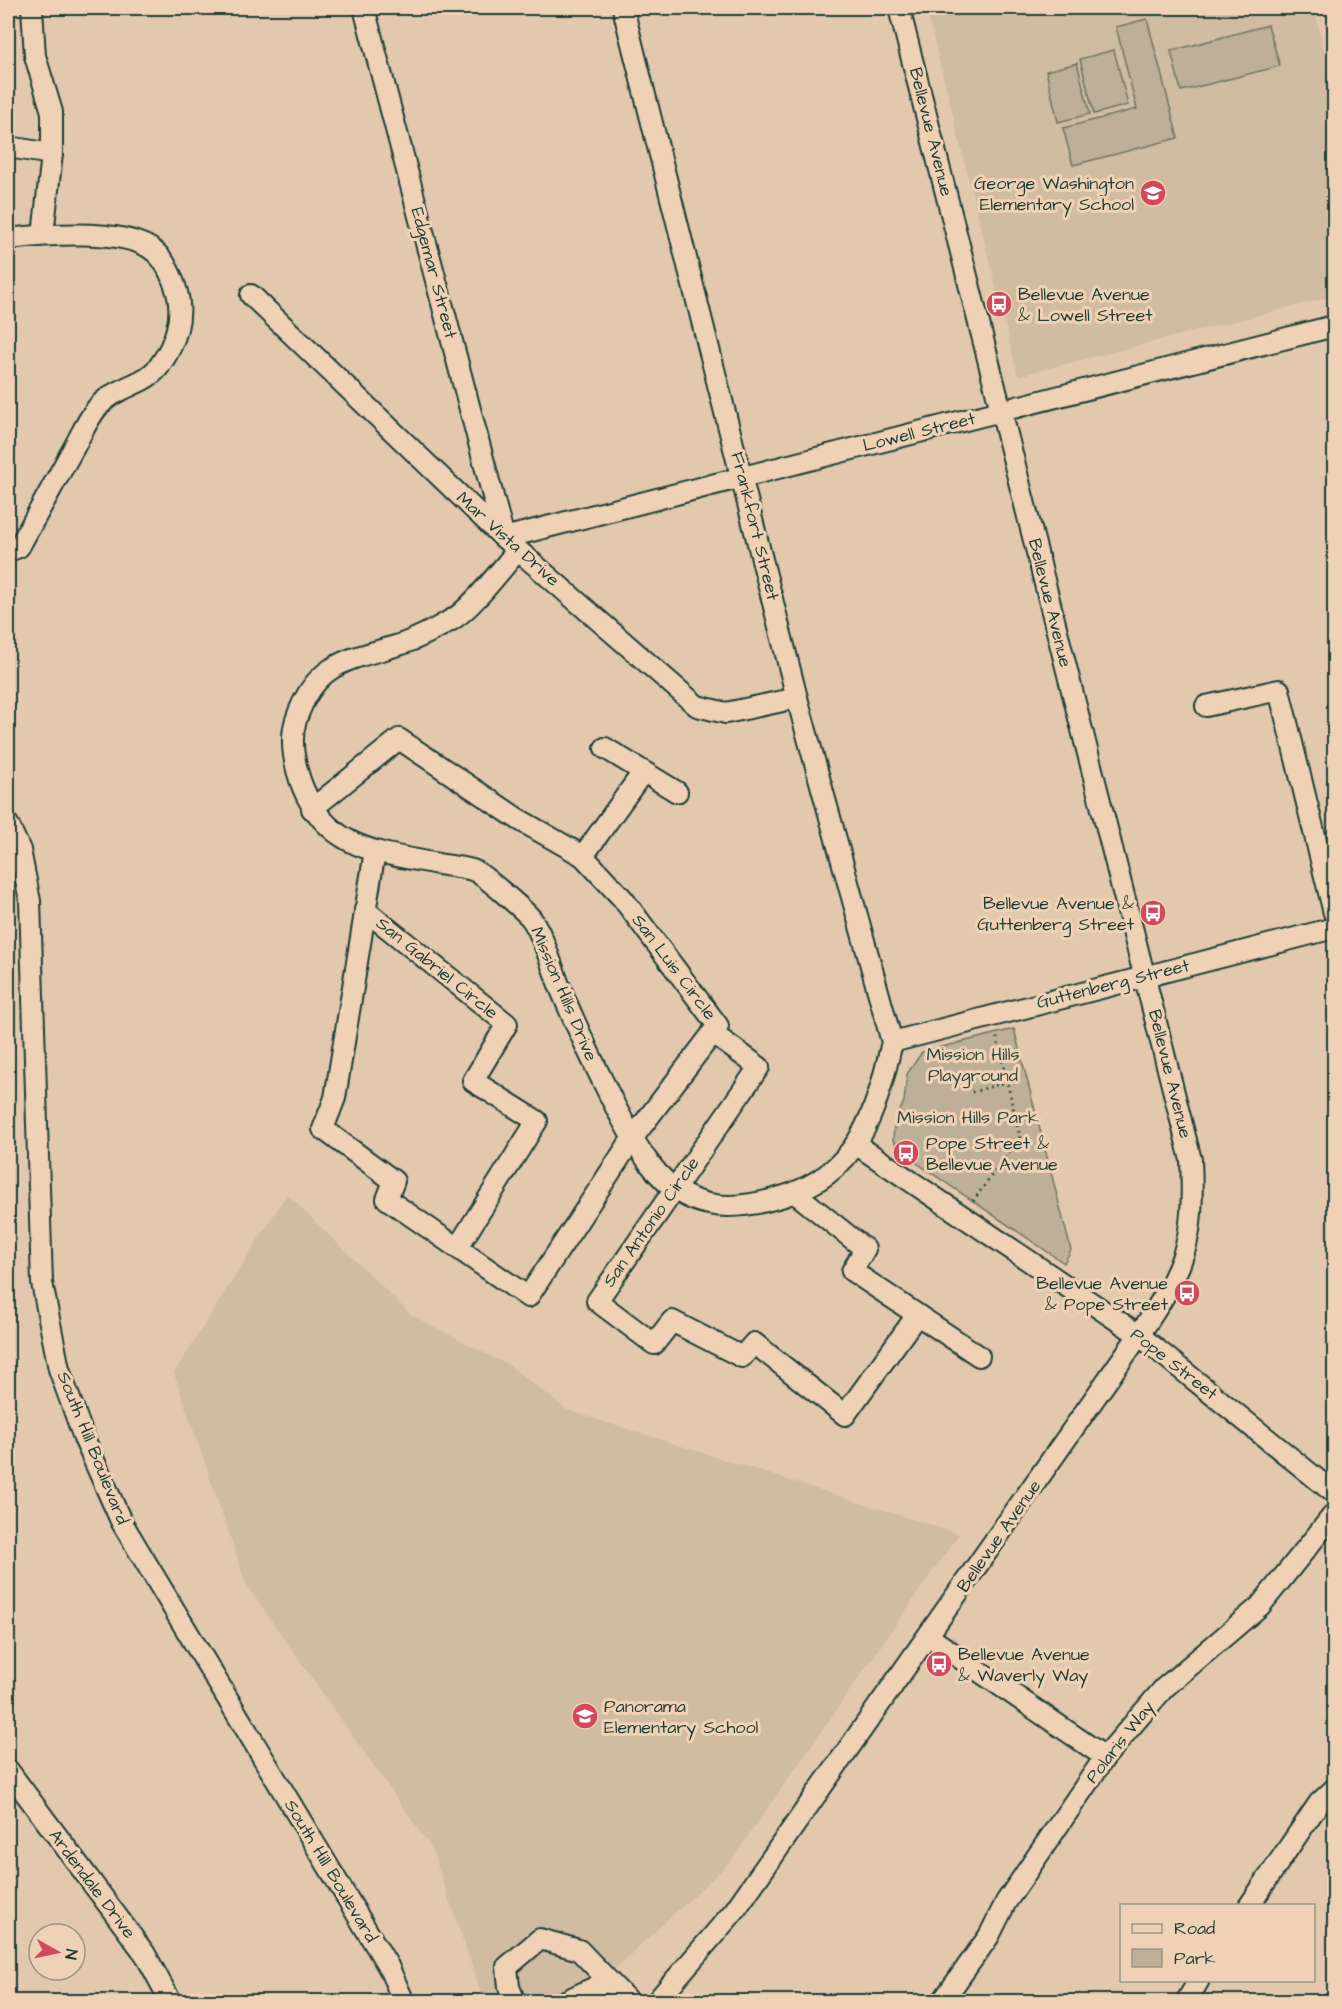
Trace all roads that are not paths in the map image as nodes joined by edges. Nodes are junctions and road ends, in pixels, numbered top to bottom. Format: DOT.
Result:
graph roads {
  1 [pos="32,8"];
  2 [pos="364,8"];
  3 [pos="624,8"];
  4 [pos="899,8"];
  5 [pos="8,147"];
  6 [pos="52,154"];
  7 [pos="43,235"];
  8 [pos="8,239"];
  9 [pos="250,295"];
  10 [pos="1335,326"];
  11 [pos="1001,411"];
  12 [pos="742,477"];
  13 [pos="511,544"];
  14 [pos="8,551"];
  15 [pos="797,698"];
  16 [pos="1206,706"];
  17 [pos="605,748"];
  18 [pos="644,772"];
  19 [pos="677,792"];
  20 [pos="312,809"];
  21 [pos="8,824"];
  22 [pos="375,851"];
  23 [pos="583,856"];
  24 [pos="365,910"];
  25 [pos="1335,913"];
  26 [pos="1335,928"];
  27 [pos="1144,975"];
  28 [pos="712,1033"];
  29 [pos="892,1042"];
  30 [pos="632,1139"];
  31 [pos="857,1145"];
  32 [pos="673,1189"];
  33 [pos="795,1193"];
  34 [pos="458,1246"];
  35 [pos="917,1315"];
  36 [pos="1139,1335"];
  37 [pos="979,1356"];
  38 [pos="1335,1493"];
  39 [pos="1335,1514"];
  40 [pos="929,1637"];
  41 [pos="1105,1758"];
  42 [pos="8,1770"];
  43 [pos="1335,1789"];
  44 [pos="1250,1904"];
  45 [pos="608,1981"];
  46 [pos="1199,1982"];
  47 [pos="171,2001"];
  48 [pos="404,2001"];
  49 [pos="515,2001"];
  50 [pos="563,2001"];
  51 [pos="629,2001"];
  52 [pos="656,2001"];
  53 [pos="942,2001"];
  54 [pos="1186,2001"];
  1 -- 6 [label="street"];
  2 -- 13 [label="street, Edgemar Street"];
  3 -- 12 [label="street, Frankfort Street"];
  4 -- 11 [label="street, Bellevue Avenue"];
  5 -- 6 [label="street"];
  6 -- 7 [label="street"];
  7 -- 8 [label="street"];
  7 -- 14 [label="street"];
  9 -- 13 [label="street, Mar Vista Drive"];
  10 -- 11 [label="street, Lowell Street"];
  11 -- 12 [label="street, Lowell Street"];
  11 -- 27 [label="street, Bellevue Avenue"];
  12 -- 13 [label="street, Lowell Street"];
  12 -- 15 [label="street, Frankfort Street"];
  13 -- 15 [label="street, Mar Vista Drive"];
  13 -- 20 [label="street, Mission Hills Drive"];
  15 -- 29 [label="street, Frankfort Street"];
  16 -- 25 [label="street"];
  17 -- 18 [label="street"];
  18 -- 19 [label="street"];
  18 -- 23 [label="street"];
  20 -- 22 [label="street, Mission Hills Drive"];
  20 -- 23 [label="street, San Luis Circle"];
  21 -- 48 [label="street, South Hill Boulevard"];
  22 -- 24 [label="street, San Gabriel Circle"];
  22 -- 30 [label="street, Mission Hills Drive"];
  23 -- 28 [label="street, San Luis Circle"];
  24 -- 34 [label="street, San Gabriel Circle"];
  24 -- 34 [label="street, San Gabriel Circle"];
  26 -- 27 [label="street, Guttenberg Street"];
  27 -- 29 [label="street, Guttenberg Street"];
  27 -- 36 [label="street, Bellevue Avenue"];
  28 -- 30 [label="street, San Luis Circle"];
  28 -- 32 [label="street, San Antonio Circle"];
  29 -- 31 [label="street, Mission Hills Drive"];
  30 -- 32 [label="street, Mission Hills Drive"];
  30 -- 34 [label="street, San Gabriel Circle"];
  31 -- 33 [label="street, Mission Hills Drive"];
  31 -- 36 [label="street, Pope Street"];
  32 -- 33 [label="street, Mission Hills Drive"];
  32 -- 35 [label="street, San Antonio Circle"];
  33 -- 35 [label="street"];
  35 -- 37 [label="street"];
  36 -- 38 [label="street, Pope Street"];
  36 -- 40 [label="street, Bellevue Avenue"];
  39 -- 41 [label="street, Polaris Way"];
  40 -- 41 [label="street"];
  40 -- 52 [label="street, Bellevue Avenue"];
  41 -- 53 [label="street, Polaris Way"];
  42 -- 47 [label="street, Ardendale Drive"];
  43 -- 44 [label="street"];
  45 -- 49 [label="street"];
  45 -- 50 [label="street"];
  45 -- 51 [label="street"];
  46 -- 54 [label="street"];
}
